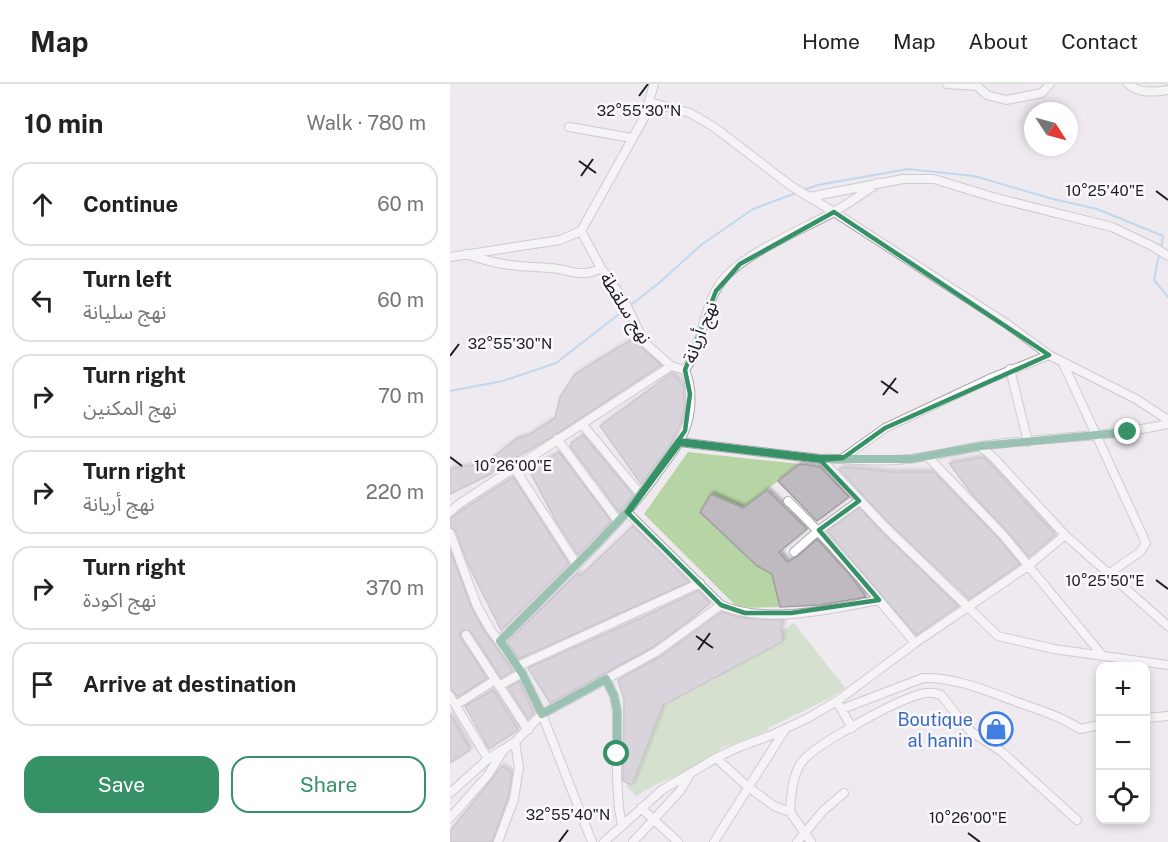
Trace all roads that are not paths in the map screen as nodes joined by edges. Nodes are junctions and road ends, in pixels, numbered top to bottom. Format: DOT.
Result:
graph roads {
  1 [pos="654,84"];
  2 [pos="947,84"];
  3 [pos="1050,84"];
  4 [pos="1128,84"];
  5 [pos="977,85"];
  6 [pos="1168,90"];
  7 [pos="649,102"];
  8 [pos="569,127"];
  9 [pos="632,138"];
  10 [pos="878,183"];
  11 [pos="809,196"];
  12 [pos="834,212"];
  13 [pos="581,231"];
  14 [pos="465,254"];
  15 [pos="1168,256"];
  16 [pos="450,257"];
  17 [pos="601,268"];
  18 [pos="1048,355"];
  19 [pos="1063,363"];
  20 [pos="671,366"];
  21 [pos="1010,369"];
  22 [pos="685,370"];
  23 [pos="1168,420"];
  24 [pos="1168,424"];
  25 [pos="582,425"];
  26 [pos="1097,435"];
  27 [pos="556,439"];
  28 [pos="679,442"];
  29 [pos="1028,442"];
  30 [pos="981,446"];
  31 [pos="928,457"];
  32 [pos="843,458"];
  33 [pos="821,459"];
  34 [pos="514,469"];
  35 [pos="641,495"];
  36 [pos="788,501"];
  37 [pos="859,501"];
  38 [pos="450,512"];
  39 [pos="627,512"];
  40 [pos="618,521"];
  41 [pos="819,530"];
  42 [pos="450,533"];
  43 [pos="1065,535"];
  44 [pos="794,552"];
  45 [pos="577,565"];
  46 [pos="1028,566"];
  47 [pos="1108,574"];
  48 [pos="700,583"];
  49 [pos="879,600"];
  50 [pos="722,605"];
  51 [pos="968,609"];
  52 [pos="1168,626"];
  53 [pos="465,635"];
  54 [pos="500,641"];
  55 [pos="915,643"];
  56 [pos="1102,655"];
  57 [pos="1168,665"];
  58 [pos="520,670"];
  59 [pos="606,679"];
  60 [pos="497,683"];
  61 [pos="450,696"];
  62 [pos="837,701"];
  63 [pos="456,705"];
  64 [pos="842,709"];
  65 [pos="542,714"];
  66 [pos="1168,716"];
  67 [pos="1150,718"];
  68 [pos="1096,726"];
  69 [pos="852,728"];
  70 [pos="785,729"];
  71 [pos="528,730"];
  72 [pos="515,742"];
  73 [pos="504,750"];
  74 [pos="716,758"];
  75 [pos="488,759"];
  76 [pos="690,775"];
  77 [pos="750,787"];
  78 [pos="450,793"];
  79 [pos="844,793"];
  80 [pos="640,808"];
  81 [pos="790,812"];
  82 [pos="450,818"];
  83 [pos="655,820"];
  84 [pos="1077,820"];
  85 [pos="622,824"];
  86 [pos="805,832"];
  87 [pos="498,842"];
  88 [pos="592,842"];
  89 [pos="604,842"];
  90 [pos="633,842"];
  91 [pos="678,842"];
  92 [pos="714,842"];
  93 [pos="797,842"];
  94 [pos="811,842"];
  1 -- 7 [label="street"];
  2 -- 5 [label="street"];
  3 -- 5 [label="street"];
  4 -- 6 [label="street"];
  7 -- 9 [label="street"];
  7 -- 11 [label="street"];
  8 -- 9 [label="street"];
  9 -- 13 [label="street"];
  10 -- 11 [label="street"];
  10 -- 12 [label="street, نهج أريانة"];
  10 -- 15 [label="street"];
  11 -- 12 [label="street"];
  12 -- 18 [label="street"];
  12 -- 22 [label="street, نهج أريانة"];
  13 -- 14 [label="street"];
  13 -- 17 [label="street, نهج سلقطة"];
  14 -- 16 [label="street"];
  14 -- 17 [label="street"];
  17 -- 20 [label="street, نهج سلقطة"];
  18 -- 19 [label="street"];
  18 -- 21 [label="street"];
  19 -- 23 [label="street"];
  19 -- 26 [label="street"];
  20 -- 22 [label="street, نهج سلقطة"];
  20 -- 25 [label="street"];
  21 -- 29 [label="street"];
  21 -- 32 [label="street"];
  22 -- 28 [label="street, نهج أريانة"];
  24 -- 26 [label="street"];
  25 -- 27 [label="street"];
  25 -- 35 [label="street"];
  26 -- 29 [label="street"];
  26 -- 47 [label="street"];
  27 -- 34 [label="street"];
  27 -- 40 [label="street"];
  28 -- 33 [label="street"];
  28 -- 35 [label="street, نهج أريانة"];
  29 -- 30 [label="street"];
  30 -- 31 [label="street"];
  30 -- 43 [label="street"];
  31 -- 32 [label="street"];
  31 -- 46 [label="street"];
  32 -- 33 [label="street"];
  33 -- 37 [label="street"];
  34 -- 38 [label="street"];
  34 -- 45 [label="street"];
  35 -- 39 [label="street, نهج أريانة"];
  36 -- 41 [label="street"];
  37 -- 41 [label="street"];
  37 -- 51 [label="street"];
  39 -- 40 [label="street, نهج أريانة"];
  39 -- 48 [label="street"];
  40 -- 45 [label="street, نهج أريانة"];
  41 -- 44 [label="street"];
  41 -- 49 [label="street"];
  42 -- 54 [label="street"];
  43 -- 46 [label="street"];
  43 -- 47 [label="street"];
  45 -- 54 [label="street, نهج أريانة"];
  46 -- 51 [label="street"];
  46 -- 56 [label="street"];
  47 -- 52 [label="street"];
  48 -- 50 [label="street"];
  48 -- 58 [label="street"];
  49 -- 50 [label="street"];
  49 -- 55 [label="street"];
  50 -- 59 [label="street"];
  51 -- 55 [label="street"];
  51 -- 56 [label="street"];
  53 -- 60 [label="street"];
  54 -- 58 [label="street"];
  55 -- 62 [label="street"];
  56 -- 57 [label="street"];
  58 -- 60 [label="street"];
  58 -- 65 [label="street"];
  59 -- 65 [label="street"];
  59 -- 85 [label="street"];
  60 -- 63 [label="street"];
  60 -- 71 [label="street"];
  61 -- 63 [label="street"];
  62 -- 64 [label="street"];
  62 -- 70 [label="street"];
  63 -- 75 [label="street"];
  64 -- 68 [label="street"];
  64 -- 69 [label="street"];
  65 -- 71 [label="street"];
  65 -- 88 [label="street"];
  66 -- 67 [label="street"];
  69 -- 81 [label="street"];
  69 -- 84 [label="street"];
  70 -- 74 [label="street"];
  70 -- 77 [label="street"];
  71 -- 72 [label="street"];
  72 -- 73 [label="street"];
  72 -- 87 [label="street"];
  73 -- 75 [label="street"];
  73 -- 82 [label="street"];
  74 -- 76 [label="street"];
  74 -- 77 [label="street"];
  75 -- 78 [label="street"];
  76 -- 80 [label="street"];
  76 -- 83 [label="street"];
  77 -- 81 [label="street"];
  77 -- 92 [label="street"];
  79 -- 86 [label="street"];
  80 -- 83 [label="street"];
  80 -- 85 [label="street"];
  81 -- 86 [label="street"];
  83 -- 90 [label="street"];
  83 -- 91 [label="street"];
  85 -- 89 [label="street"];
  86 -- 93 [label="street"];
  86 -- 94 [label="street"];
}
